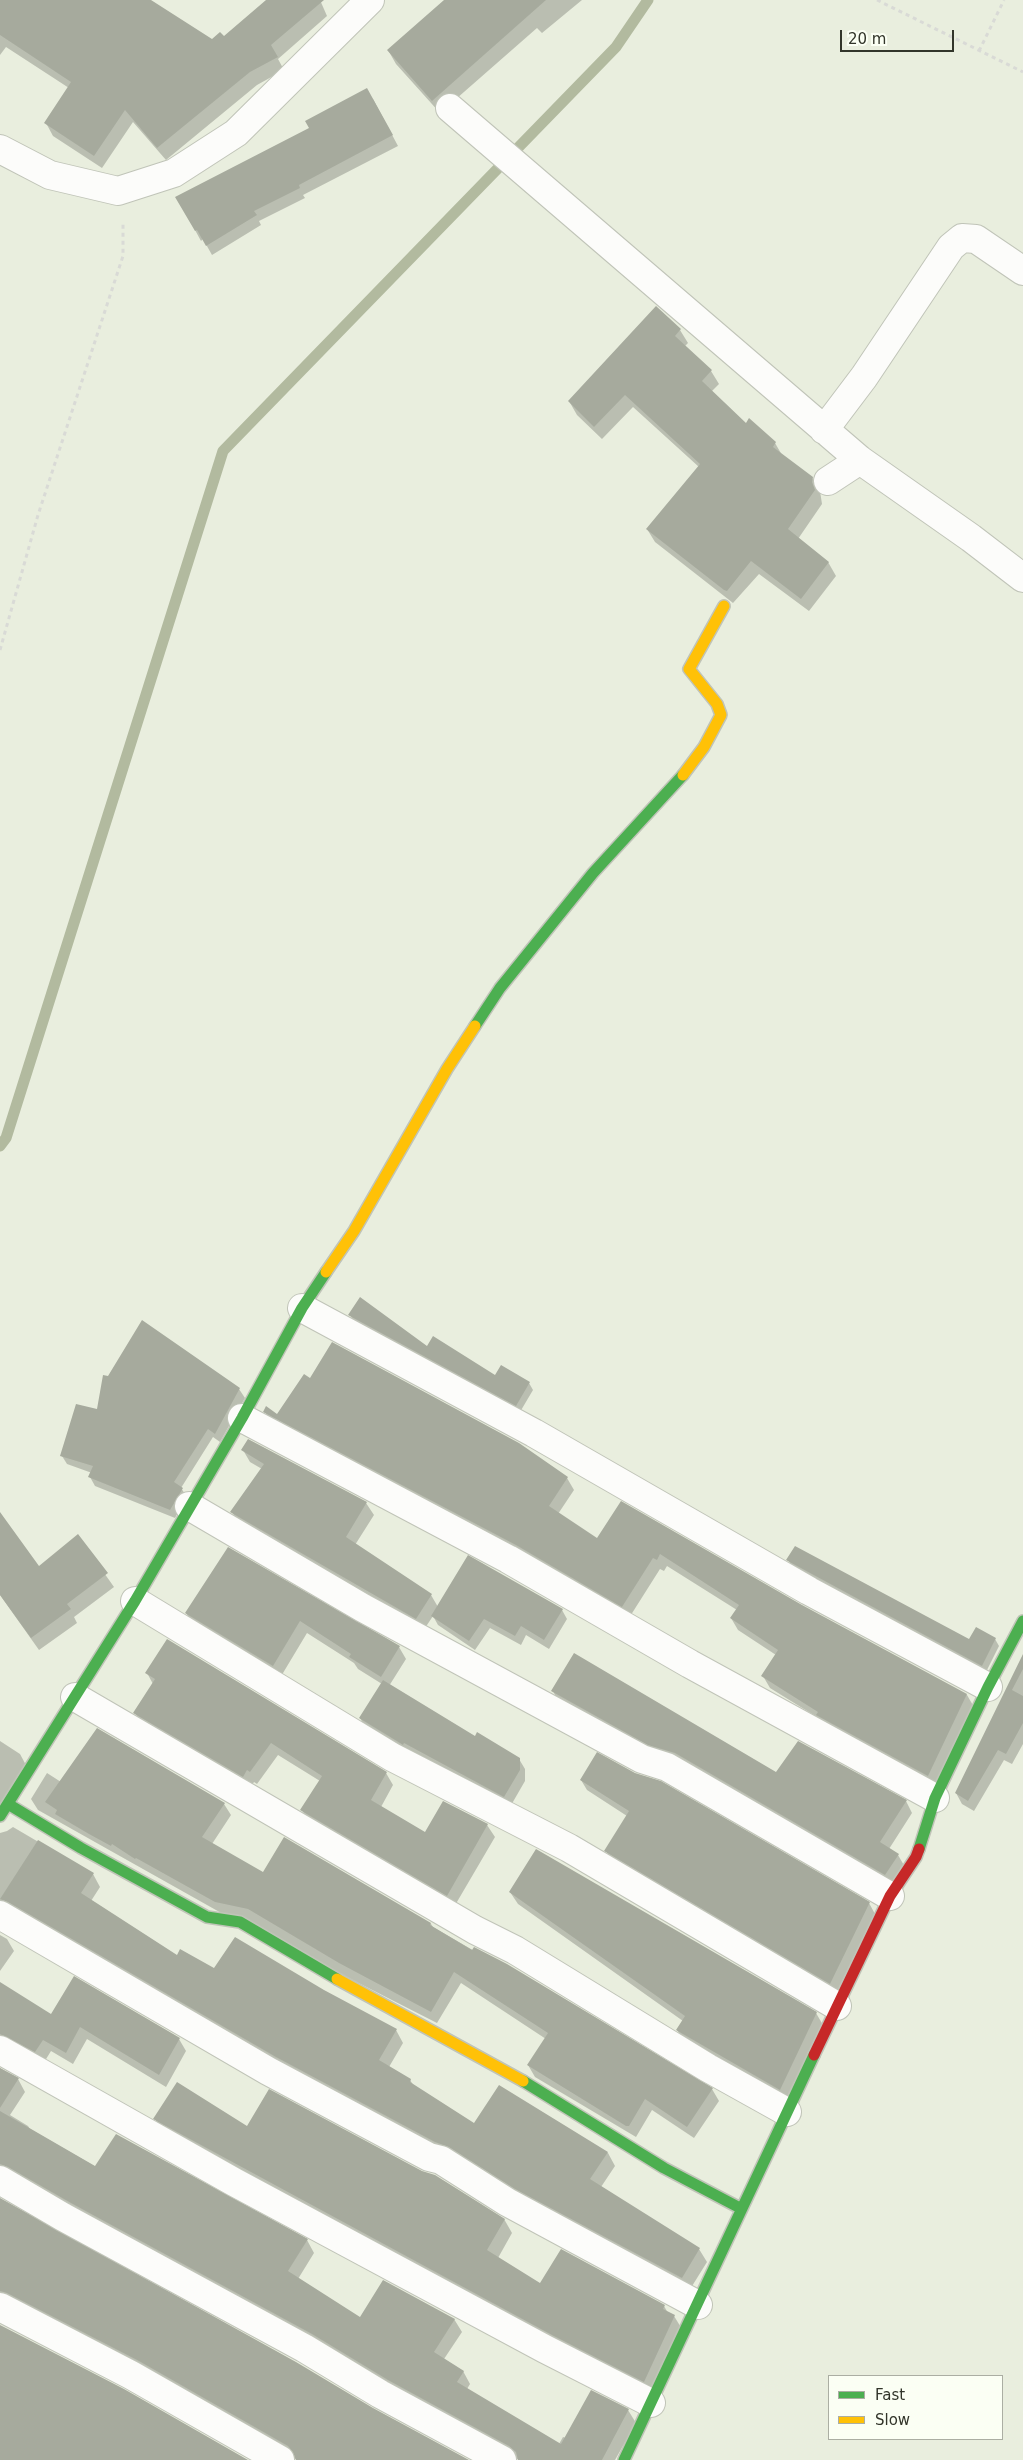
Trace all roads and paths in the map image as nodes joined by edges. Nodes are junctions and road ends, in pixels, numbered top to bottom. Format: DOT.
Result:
graph roads {
  1 [pos="370,0"];
  2 [pos="877,0"];
  3 [pos="1004,0"];
  4 [pos="979,51"];
  5 [pos="1023,72"];
  6 [pos="450,108"];
  7 [pos="0,149"];
  8 [pos="118,191"];
  9 [pos="1023,271"];
  10 [pos="824,430"];
  11 [pos="860,460"];
  12 [pos="828,481"];
  13 [pos="1023,578"];
  14 [pos="724,606"];
  15 [pos="0,650"];
  16 [pos="302,1308"];
  17 [pos="242,1418"];
  18 [pos="189,1506"];
  19 [pos="135,1601"];
  20 [pos="1023,1621"];
  21 [pos="988,1688"];
  22 [pos="75,1698"];
  23 [pos="935,1798"];
  24 [pos="8,1804"];
  25 [pos="0,1816"];
  26 [pos="890,1896"];
  27 [pos="0,1915"];
  28 [pos="837,2006"];
  29 [pos="0,2050"];
  30 [pos="786,2112"];
  31 [pos="0,2180"];
  32 [pos="740,2208"];
  33 [pos="698,2305"];
  34 [pos="0,2307"];
  35 [pos="651,2403"];
  36 [pos="280,2460"];
  37 [pos="502,2460"];
  38 [pos="624,2460"];
  1 -- 8 [label="street"];
  2 -- 4 [label="path"];
  3 -- 4 [label="path"];
  4 -- 5 [label="path"];
  6 -- 10 [label="street"];
  7 -- 8 [label="street"];
  8 -- 15 [label="path"];
  9 -- 10 [label="street"];
  10 -- 11 [label="street"];
  11 -- 12 [label="street"];
  11 -- 13 [label="street"];
  14 -- 16 [label="street"];
  16 -- 17 [label="street"];
  16 -- 21 [label="street"];
  17 -- 18 [label="street"];
  17 -- 23 [label="street"];
  18 -- 19 [label="street"];
  18 -- 26 [label="street"];
  19 -- 22 [label="street"];
  19 -- 28 [label="street"];
  20 -- 21 [label="street"];
  21 -- 23 [label="street"];
  22 -- 24 [label="street"];
  22 -- 30 [label="street"];
  23 -- 26 [label="street"];
  24 -- 25 [label="street"];
  24 -- 32 [label="street"];
  26 -- 28 [label="street"];
  27 -- 33 [label="street"];
  28 -- 30 [label="street"];
  29 -- 35 [label="street"];
  30 -- 32 [label="street"];
  31 -- 37 [label="street"];
  32 -- 33 [label="street"];
  33 -- 35 [label="street"];
  34 -- 36 [label="street"];
  35 -- 38 [label="street"];
}
